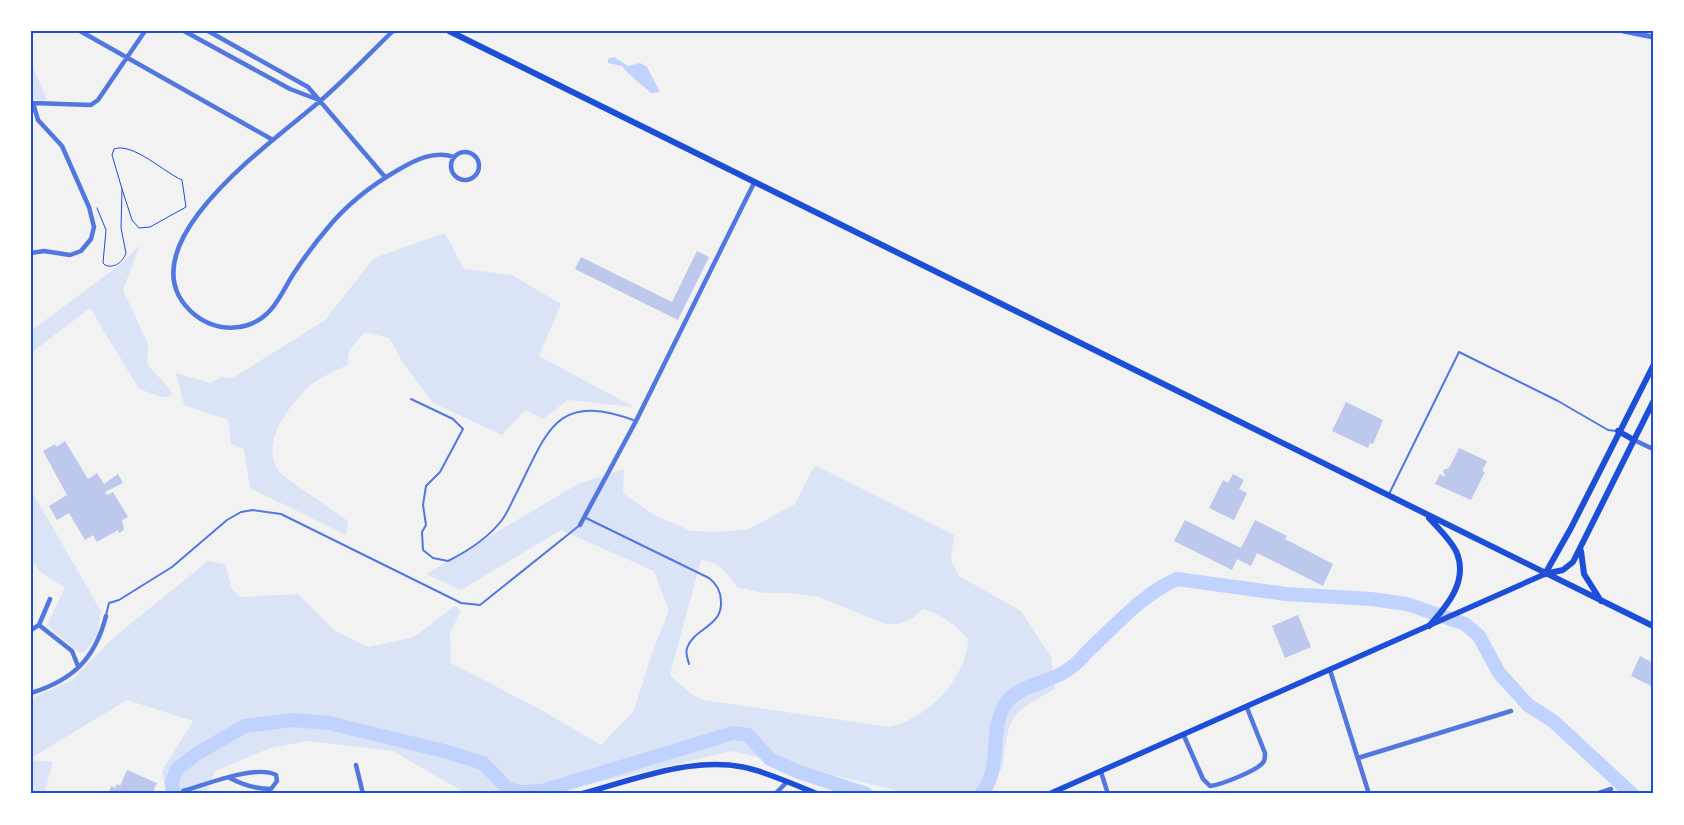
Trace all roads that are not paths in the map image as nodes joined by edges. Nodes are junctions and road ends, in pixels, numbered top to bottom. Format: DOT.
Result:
graph roads {
  1 [pos="80,31"];
  2 [pos="144,31"];
  3 [pos="184,31"];
  4 [pos="208,31"];
  5 [pos="392,31"];
  6 [pos="449,31"];
  7 [pos="1623,31"];
  8 [pos="1653,37"];
  9 [pos="127,57"];
  10 [pos="320,101"];
  11 [pos="32,104"];
  12 [pos="273,140"];
  13 [pos="454,157"];
  14 [pos="385,177"];
  15 [pos="754,183"];
  16 [pos="31,253"];
  17 [pos="1653,366"];
  18 [pos="412,399"];
  19 [pos="1653,402"];
  20 [pos="636,421"];
  21 [pos="1618,432"];
  22 [pos="1634,440"];
  23 [pos="1653,449"];
  24 [pos="1388,496"];
  25 [pos="1426,515"];
  26 [pos="586,518"];
  27 [pos="580,525"];
  28 [pos="1581,550"];
  29 [pos="1545,574"];
  30 [pos="50,599"];
  31 [pos="1602,602"];
  32 [pos="106,616"];
  33 [pos="1433,623"];
  34 [pos="39,625"];
  35 [pos="1653,626"];
  36 [pos="31,630"];
  37 [pos="689,664"];
  38 [pos="78,666"];
  39 [pos="1330,670"];
  40 [pos="31,693"];
  41 [pos="1247,708"];
  42 [pos="1511,711"];
  43 [pos="1184,736"];
  44 [pos="1358,758"];
  45 [pos="356,765"];
  46 [pos="1101,772"];
  47 [pos="230,778"];
  48 [pos="787,782"];
  49 [pos="1611,789"];
  50 [pos="808,792"];
  51 [pos="184,794"];
  52 [pos="363,794"];
  53 [pos="581,794"];
  54 [pos="775,794"];
  55 [pos="818,794"];
  56 [pos="1049,794"];
  57 [pos="1108,794"];
  58 [pos="1369,794"];
  59 [pos="1596,794"];
  1 -- 9 [label="street"];
  2 -- 9 [label="street"];
  3 -- 10 [label="street"];
  4 -- 10 [label="street"];
  5 -- 10 [label="street"];
  6 -- 15 [label="main road"];
  7 -- 8 [label="street"];
  9 -- 11 [label="street"];
  9 -- 12 [label="street"];
  10 -- 12 [label="street"];
  10 -- 14 [label="street"];
  11 -- 16 [label="street"];
  12 -- 14 [label="street"];
  13 -- 13 [label="street"];
  13 -- 14 [label="street"];
  15 -- 20 [label="street"];
  15 -- 24 [label="main road"];
  17 -- 21 [label="main road"];
  18 -- 20 [label="lane"];
  19 -- 22 [label="main road"];
  20 -- 26 [label="street"];
  21 -- 22 [label="main road"];
  21 -- 24 [label="lane"];
  21 -- 29 [label="main road"];
  22 -- 23 [label="street"];
  22 -- 28 [label="main road"];
  24 -- 25 [label="main road"];
  25 -- 29 [label="main road"];
  25 -- 33 [label="main road"];
  26 -- 27 [label="street"];
  26 -- 37 [label="lane"];
  27 -- 32 [label="lane"];
  28 -- 29 [label="main road"];
  28 -- 31 [label="main road"];
  29 -- 31 [label="main road"];
  29 -- 33 [label="main road"];
  30 -- 34 [label="street"];
  31 -- 35 [label="main road"];
  32 -- 38 [label="street"];
  33 -- 39 [label="main road"];
  34 -- 36 [label="street"];
  34 -- 38 [label="street"];
  38 -- 40 [label="street"];
  39 -- 41 [label="main road"];
  39 -- 44 [label="street"];
  41 -- 43 [label="main road"];
  41 -- 43 [label="street"];
  42 -- 44 [label="street"];
  43 -- 46 [label="main road"];
  44 -- 58 [label="street"];
  45 -- 52 [label="street"];
  46 -- 56 [label="main road"];
  46 -- 57 [label="street"];
  47 -- 47 [label="street"];
  47 -- 51 [label="street"];
  48 -- 50 [label="main road"];
  48 -- 53 [label="main road"];
  48 -- 54 [label="street"];
  49 -- 59 [label="street"];
  50 -- 55 [label="main road"];
}
